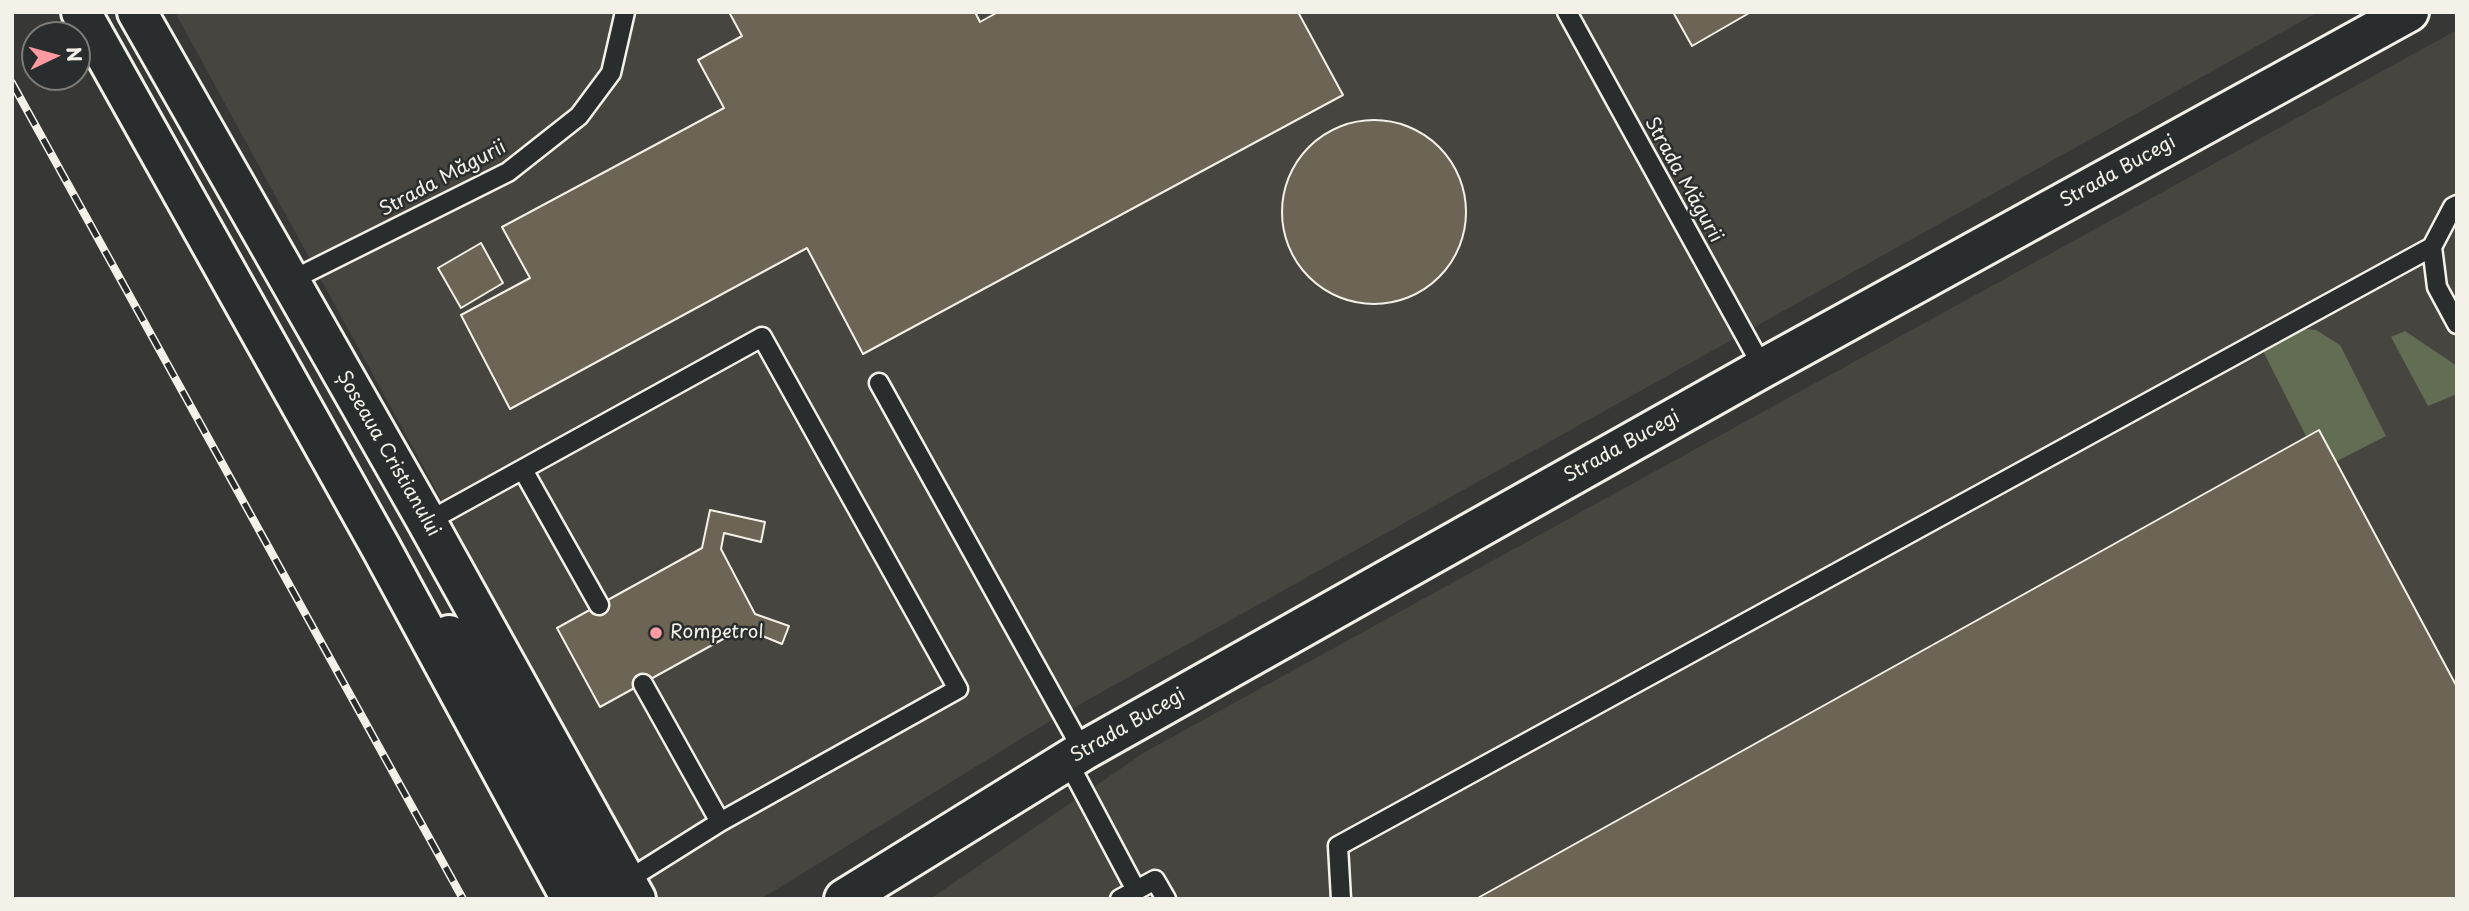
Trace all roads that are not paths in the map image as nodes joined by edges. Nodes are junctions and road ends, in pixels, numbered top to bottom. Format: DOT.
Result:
graph roads {
  1 [pos="81,12"];
  2 [pos="137,12"];
  3 [pos="625,12"];
  4 [pos="1567,12"];
  5 [pos="2409,12"];
  6 [pos="2457,205"];
  7 [pos="2432,247"];
  8 [pos="290,281"];
  9 [pos="2457,324"];
  10 [pos="1763,368"];
  11 [pos="879,383"];
  12 [pos="523,470"];
  13 [pos="428,522"];
  14 [pos="381,548"];
  15 [pos="599,605"];
  16 [pos="643,684"];
  17 [pos="1075,755"];
  18 [pos="720,822"];
  19 [pos="1136,890"];
  20 [pos="621,893"];
  21 [pos="571,899"];
  22 [pos="844,899"];
  23 [pos="1120,899"];
  24 [pos="1167,899"];
  25 [pos="1341,899"];
  1 -- 14 [label="main road"];
  2 -- 8 [label="main road, Șoseaua Cristianului"];
  3 -- 8 [label="lane, Strada Măgurii"];
  4 -- 10 [label="lane, Strada Măgurii"];
  5 -- 10 [label="main road, Strada Bucegi"];
  6 -- 7 [label="lane"];
  7 -- 9 [label="lane"];
  7 -- 25 [label="lane"];
  8 -- 13 [label="main road, Șoseaua Cristianului"];
  10 -- 17 [label="main road, Strada Bucegi"];
  11 -- 17 [label="lane"];
  12 -- 13 [label="lane"];
  12 -- 15 [label="lane"];
  12 -- 18 [label="lane"];
  13 -- 20 [label="main road, Șoseaua Cristianului"];
  14 -- 20 [label="main road"];
  14 -- 21 [label="main road"];
  16 -- 18 [label="lane"];
  17 -- 19 [label="lane"];
  17 -- 22 [label="main road, Strada Bucegi"];
  18 -- 20 [label="lane"];
  19 -- 23 [label="lane"];
  19 -- 24 [label="lane"];
}
